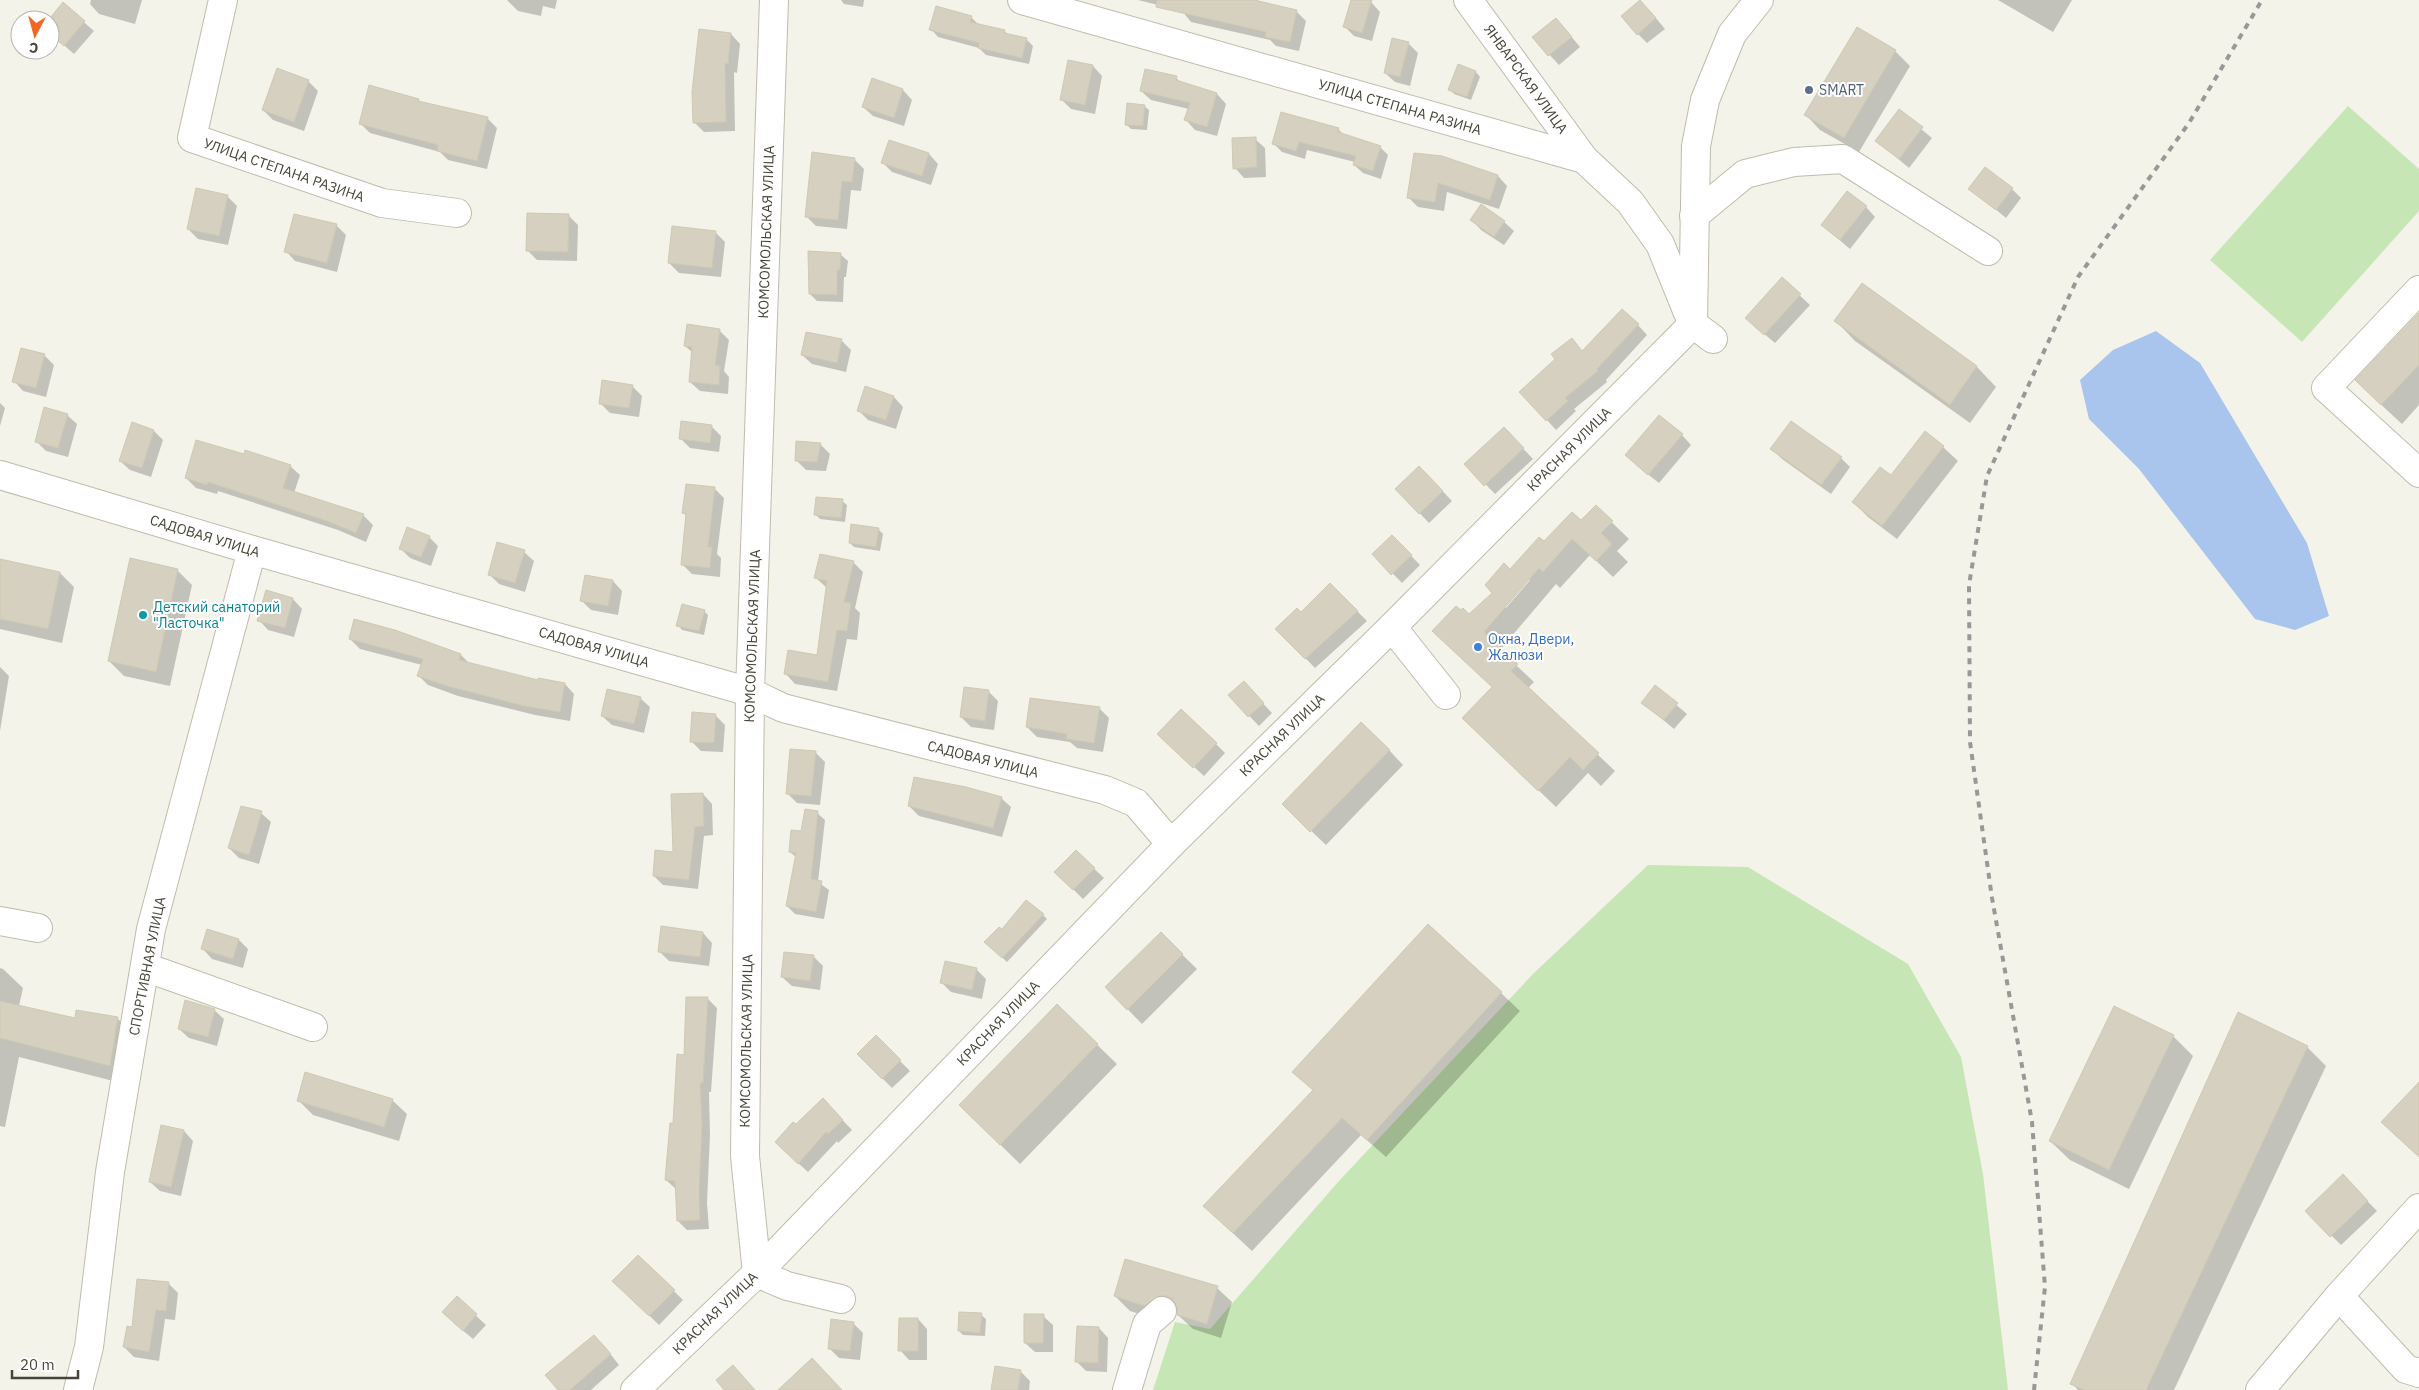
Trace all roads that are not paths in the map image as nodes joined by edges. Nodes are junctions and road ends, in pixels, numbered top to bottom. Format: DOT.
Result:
graph roads {
  1 [pos="223,0"];
  2 [pos="774,0"];
  3 [pos="1022,0"];
  4 [pos="1468,0"];
  5 [pos="1759,0"];
  6 [pos="1584,159"];
  7 [pos="457,213"];
  8 [pos="1694,216"];
  9 [pos="1988,251"];
  10 [pos="2419,290"];
  11 [pos="1703,331"];
  12 [pos="2419,473"];
  13 [pos="0,475"];
  14 [pos="252,550"];
  15 [pos="1392,627"];
  16 [pos="750,692"];
  17 [pos="1446,694"];
  18 [pos="1171,844"];
  19 [pos="0,921"];
  20 [pos="38,928"];
  21 [pos="145,966"];
  22 [pos="313,1027"];
  23 [pos="2419,1208"];
  24 [pos="757,1273"];
  25 [pos="2339,1296"];
  26 [pos="841,1299"];
  27 [pos="1155,1317"];
  28 [pos="2419,1373"];
  29 [pos="78,1390"];
  30 [pos="635,1390"];
  31 [pos="1127,1390"];
  32 [pos="2260,1390"];
  1 -- 7 [label="street, УЛИЦА СТЕПАНА РАЗИНА"];
  2 -- 16 [label="street, КОМСОМОЛЬСКАЯ УЛИЦА"];
  3 -- 6 [label="street, УЛИЦА СТЕПАНА РАЗИНА"];
  4 -- 6 [label="street, ЯНВАРСКАЯ УЛИЦА"];
  5 -- 8 [label="street"];
  6 -- 11 [label="street, УЛИЦА СТЕПАНА РАЗИНА"];
  8 -- 9 [label="street"];
  8 -- 11 [label="street"];
  10 -- 12 [label="street"];
  11 -- 15 [label="street, КРАСНАЯ УЛИЦА"];
  13 -- 14 [label="street, САДОВАЯ УЛИЦА"];
  14 -- 16 [label="street, САДОВАЯ УЛИЦА"];
  14 -- 21 [label="street, СПОРТИВНАЯ УЛИЦА"];
  15 -- 17 [label="street"];
  15 -- 18 [label="street, КРАСНАЯ УЛИЦА"];
  16 -- 18 [label="street, САДОВАЯ УЛИЦА"];
  16 -- 24 [label="street, КОМСОМОЛЬСКАЯ УЛИЦА"];
  18 -- 24 [label="street, КРАСНАЯ УЛИЦА"];
  19 -- 20 [label="street"];
  21 -- 22 [label="street"];
  21 -- 29 [label="street, СПОРТИВНАЯ УЛИЦА"];
  23 -- 25 [label="street"];
  24 -- 26 [label="street"];
  24 -- 30 [label="street, КРАСНАЯ УЛИЦА"];
  25 -- 28 [label="street"];
  25 -- 32 [label="street"];
  27 -- 31 [label="street"];
}
